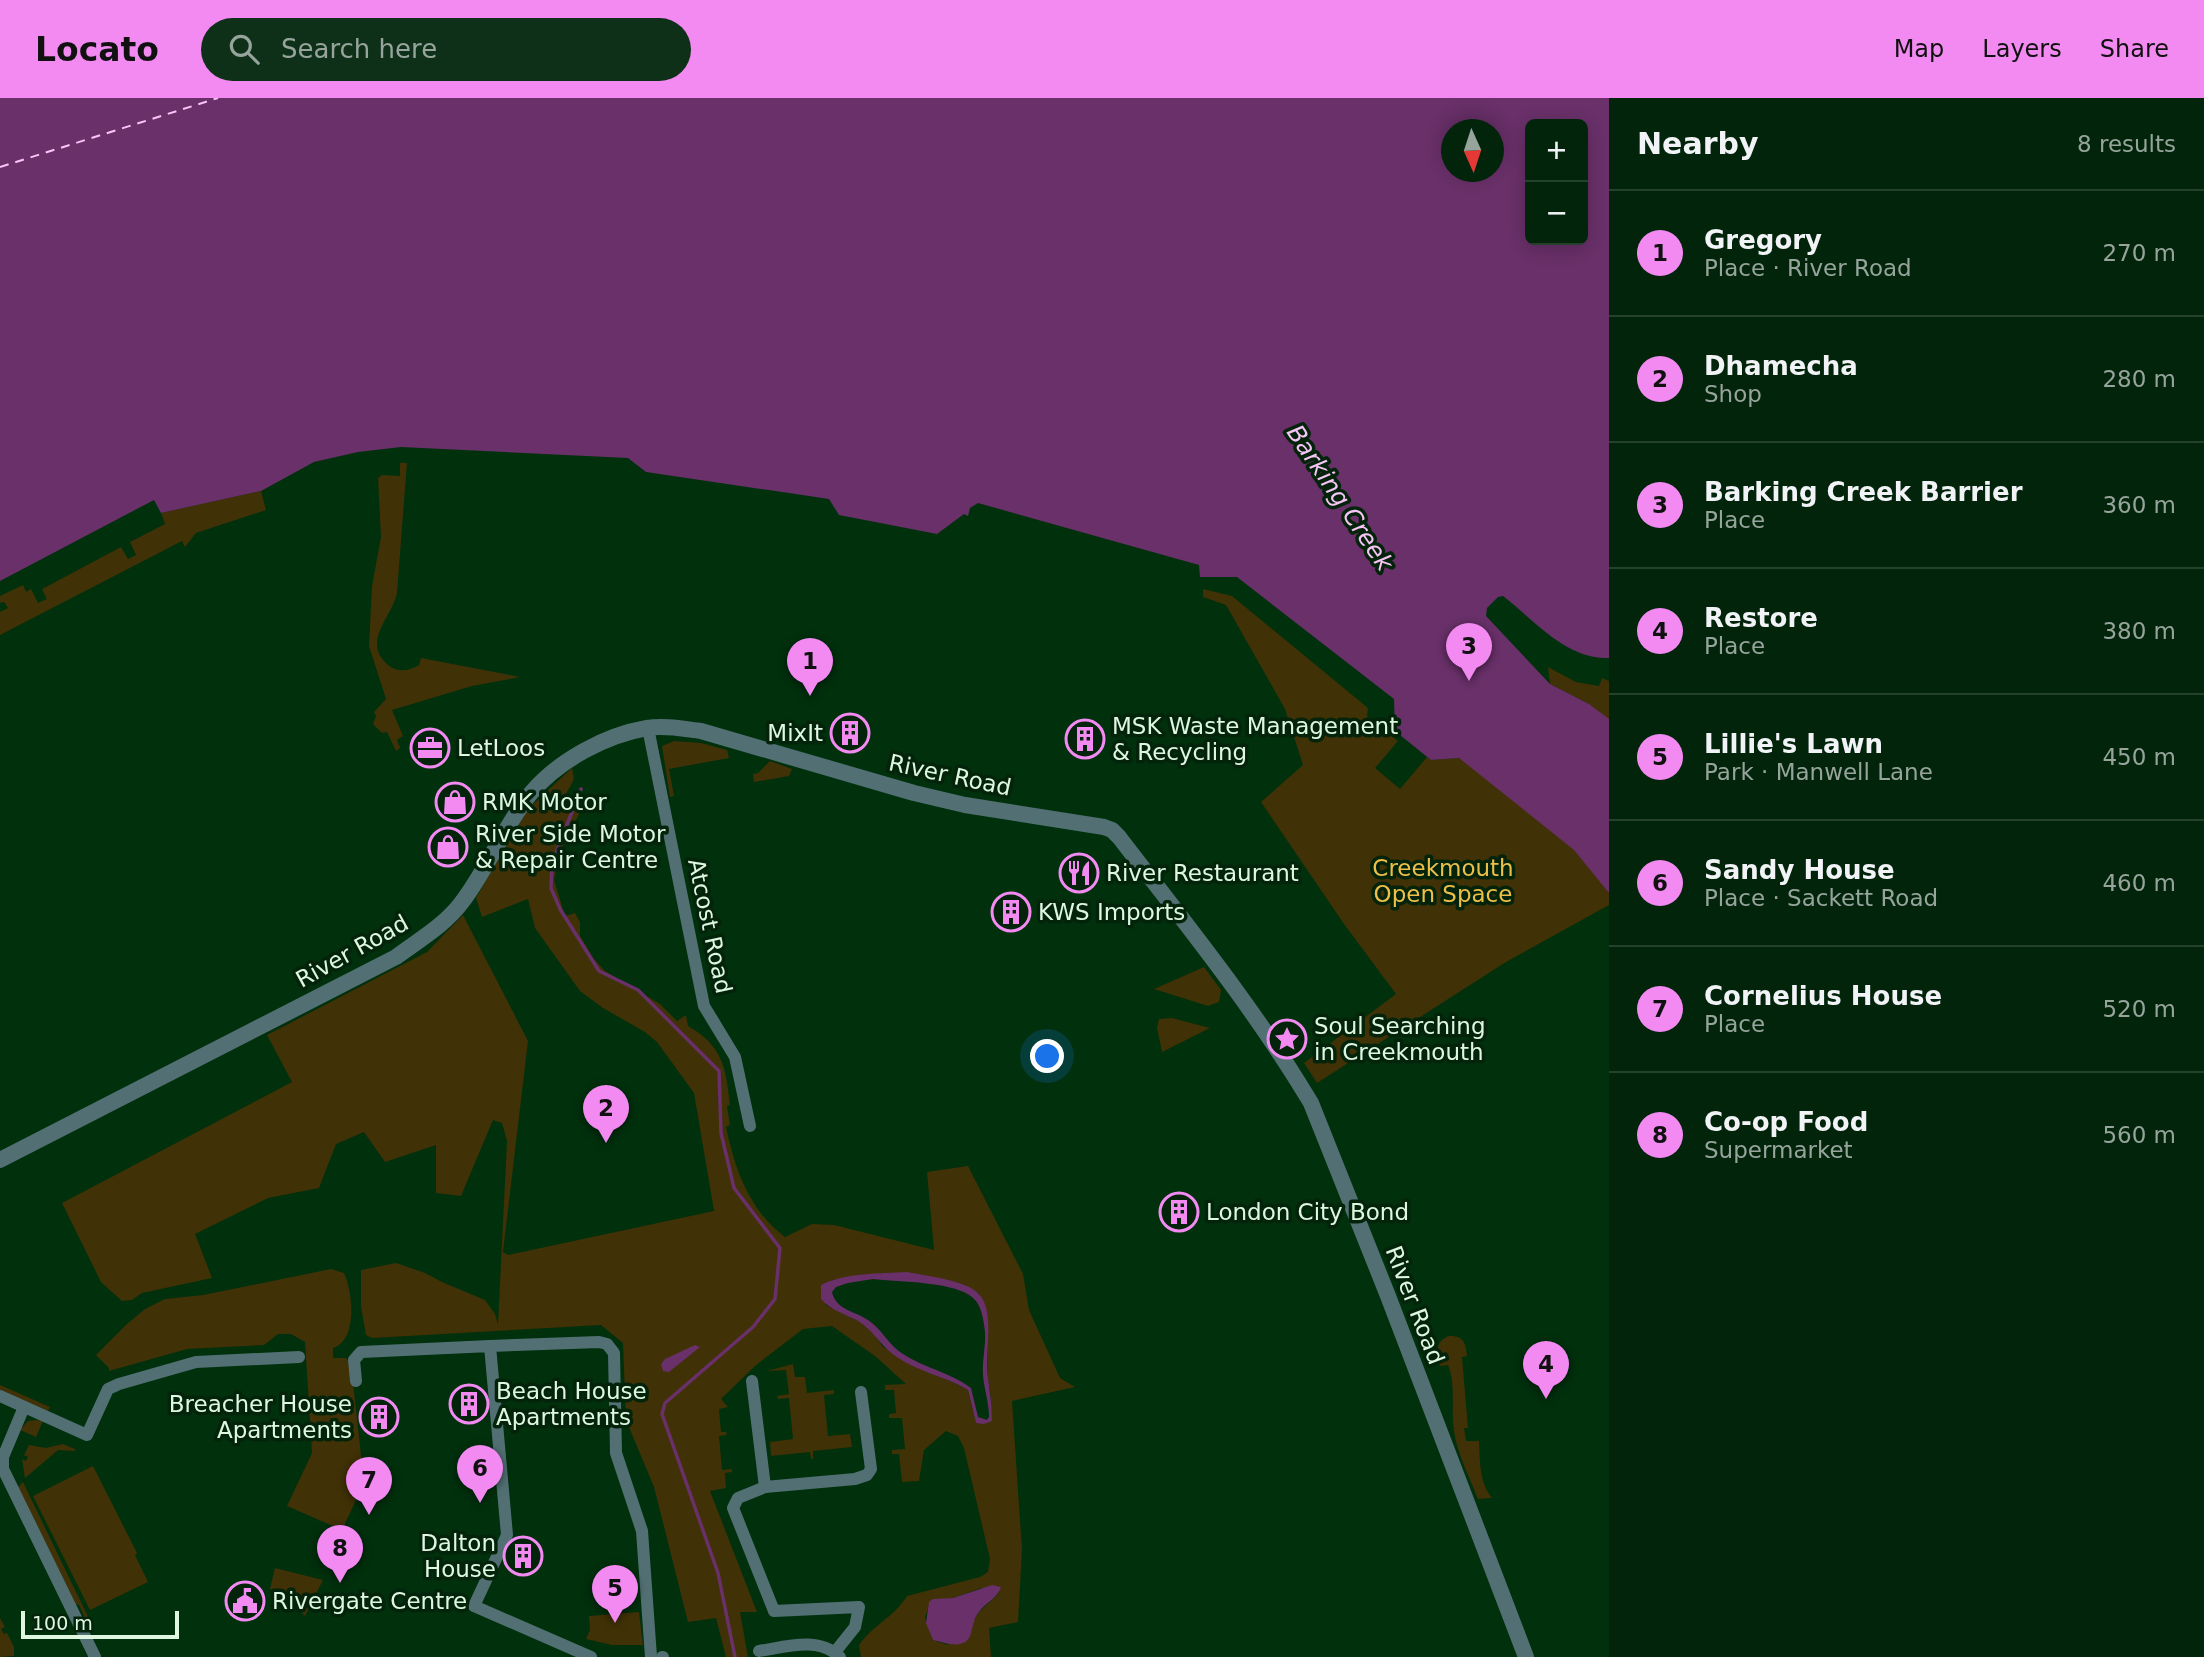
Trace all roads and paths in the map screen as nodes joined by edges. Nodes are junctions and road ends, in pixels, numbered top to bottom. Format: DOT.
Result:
graph roads {
  1 [pos="648,728"];
  2 [pos="750,1126"];
  3 [pos="0,1160"];
  4 [pos="490,1346"];
  5 [pos="299,1357"];
  6 [pos="356,1381"];
  7 [pos="752,1381"];
  8 [pos="861,1392"];
  9 [pos="0,1396"];
  10 [pos="24,1407"];
  11 [pos="765,1487"];
  12 [pos="557,1651"];
  13 [pos="759,1651"];
  14 [pos="838,1655"];
  15 [pos="95,1657"];
  16 [pos="592,1657"];
  17 [pos="651,1657"];
  18 [pos="1525,1657"];
  1 -- 2 [label="street, Atcost Road"];
  1 -- 3 [label="street, River Road"];
  1 -- 18 [label="street, River Road"];
  4 -- 6 [label="street"];
  4 -- 12 [label="street"];
  4 -- 17 [label="street"];
  5 -- 10 [label="street"];
  7 -- 11 [label="street"];
  8 -- 11 [label="street"];
  9 -- 10 [label="street"];
  10 -- 15 [label="street"];
  11 -- 14 [label="street"];
  12 -- 16 [label="street"];
  13 -- 14 [label="street"];
}
